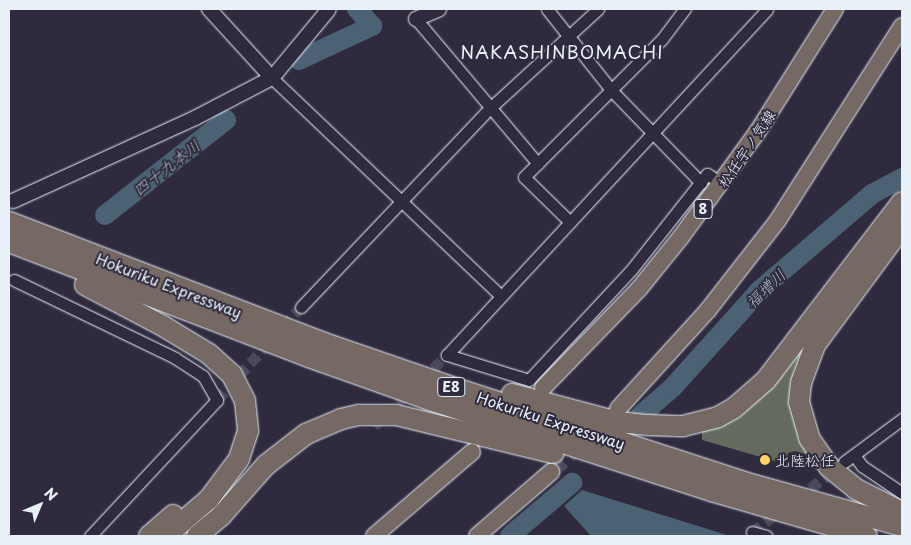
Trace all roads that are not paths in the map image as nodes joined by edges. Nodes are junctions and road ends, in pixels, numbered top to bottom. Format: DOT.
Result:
graph roads {
  1 [pos="209,9"];
  2 [pos="329,9"];
  3 [pos="439,9"];
  4 [pos="548,9"];
  5 [pos="598,9"];
  6 [pos="685,9"];
  7 [pos="767,9"];
  8 [pos="835,9"];
  9 [pos="416,19"];
  10 [pos="902,26"];
  11 [pos="568,34"];
  12 [pos="272,78"];
  13 [pos="612,91"];
  14 [pos="489,109"];
  15 [pos="650,134"];
  16 [pos="538,164"];
  17 [pos="700,183"];
  18 [pos="722,184"];
  19 [pos="13,201"];
  20 [pos="399,202"];
  21 [pos="902,202"];
  22 [pos="9,222"];
  23 [pos="570,222"];
  24 [pos="902,227"];
  25 [pos="9,242"];
  26 [pos="9,250"];
  27 [pos="14,280"];
  28 [pos="501,296"];
  29 [pos="302,308"];
  30 [pos="324,343"];
  31 [pos="543,388"];
  32 [pos="618,409"];
  33 [pos="902,419"];
  34 [pos="472,452"];
  35 [pos="551,472"];
  36 [pos="236,481"];
  37 [pos="711,491"];
  38 [pos="902,493"];
  39 [pos="902,512"];
  40 [pos="902,526"];
  41 [pos="751,535"];
  42 [pos="90,536"];
  43 [pos="149,536"];
  44 [pos="166,536"];
  45 [pos="182,536"];
  46 [pos="198,536"];
  47 [pos="374,536"];
  48 [pos="477,536"];
  49 [pos="766,536"];
  50 [pos="867,536"];
  1 -- 12 [label="street"];
  2 -- 12 [label="street"];
  3 -- 9 [label="street"];
  4 -- 11 [label="street"];
  5 -- 11 [label="street"];
  6 -- 13 [label="street"];
  7 -- 15 [label="street"];
  8 -- 18 [label="main road, 松任宇ノ気線 / 8"];
  9 -- 14 [label="street"];
  10 -- 32 [label="main road"];
  11 -- 13 [label="street"];
  11 -- 14 [label="street"];
  12 -- 19 [label="street"];
  12 -- 20 [label="street"];
  13 -- 15 [label="street"];
  13 -- 16 [label="street"];
  14 -- 16 [label="street"];
  14 -- 20 [label="street"];
  15 -- 17 [label="street"];
  15 -- 23 [label="street"];
  16 -- 23 [label="street"];
  17 -- 18 [label="street"];
  17 -- 28 [label="street"];
  18 -- 31 [label="main road, 松任宇ノ気線 / 8"];
  20 -- 28 [label="street"];
  20 -- 29 [label="street"];
  21 -- 30 [label="highway"];
  22 -- 30 [label="highway, Hokuriku Expressway / E8"];
  23 -- 28 [label="street"];
  24 -- 39 [label="highway"];
  25 -- 37 [label="highway, Hokuriku Expressway / E8"];
  26 -- 36 [label="highway"];
  27 -- 42 [label="street"];
  30 -- 40 [label="highway, Hokuriku Expressway / E8"];
  33 -- 38 [label="street"];
  34 -- 47 [label="main road"];
  35 -- 48 [label="main road"];
  36 -- 37 [label="highway"];
  36 -- 43 [label="highway"];
  36 -- 44 [label="highway"];
  36 -- 45 [label="highway"];
  36 -- 46 [label="highway"];
  37 -- 50 [label="highway, Hokuriku Expressway / E8"];
  41 -- 49 [label="street"];
}
